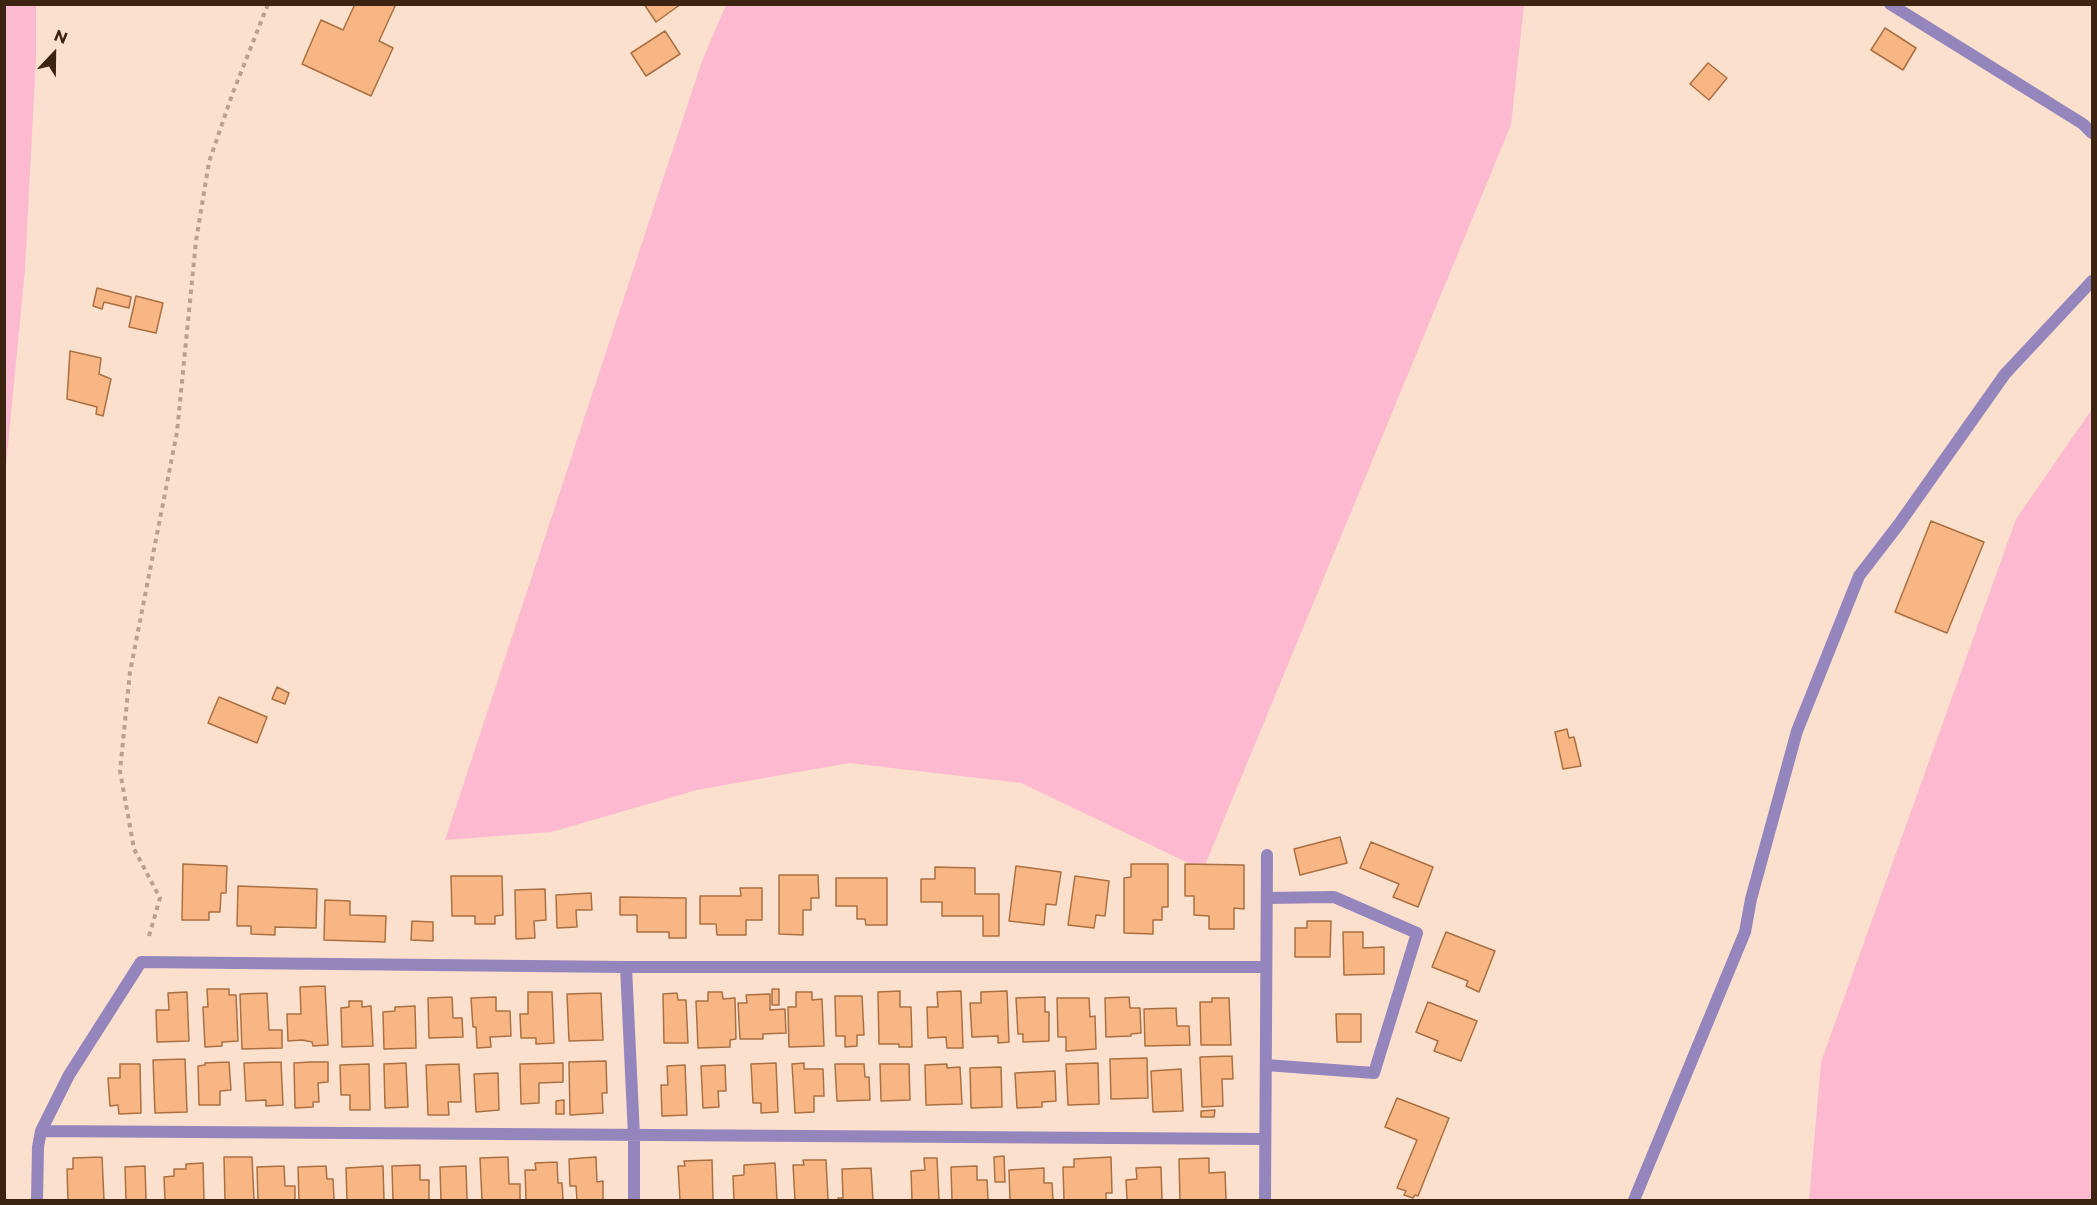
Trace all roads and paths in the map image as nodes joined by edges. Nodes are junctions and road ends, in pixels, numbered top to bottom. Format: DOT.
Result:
graph roads {
  1 [pos="268,4"];
  2 [pos="1890,4"];
  3 [pos="2092,133"];
  4 [pos="2092,281"];
  5 [pos="1267,855"];
  6 [pos="1267,898"];
  7 [pos="141,962"];
  8 [pos="626,967"];
  9 [pos="1266,967"];
  10 [pos="1266,1065"];
  11 [pos="41,1131"];
  12 [pos="634,1136"];
  13 [pos="1265,1139"];
  14 [pos="37,1200"];
  15 [pos="634,1200"];
  16 [pos="1265,1200"];
  17 [pos="1634,1200"];
  1 -- 7 [label="path"];
  2 -- 3 [label="street"];
  4 -- 17 [label="street"];
  5 -- 6 [label="street"];
  6 -- 9 [label="street"];
  6 -- 10 [label="street"];
  7 -- 8 [label="street"];
  7 -- 11 [label="street"];
  8 -- 9 [label="street"];
  8 -- 12 [label="street"];
  9 -- 10 [label="street"];
  10 -- 13 [label="street"];
  11 -- 12 [label="street"];
  11 -- 14 [label="street"];
  12 -- 13 [label="street"];
  12 -- 15 [label="street"];
  13 -- 16 [label="street"];
}
